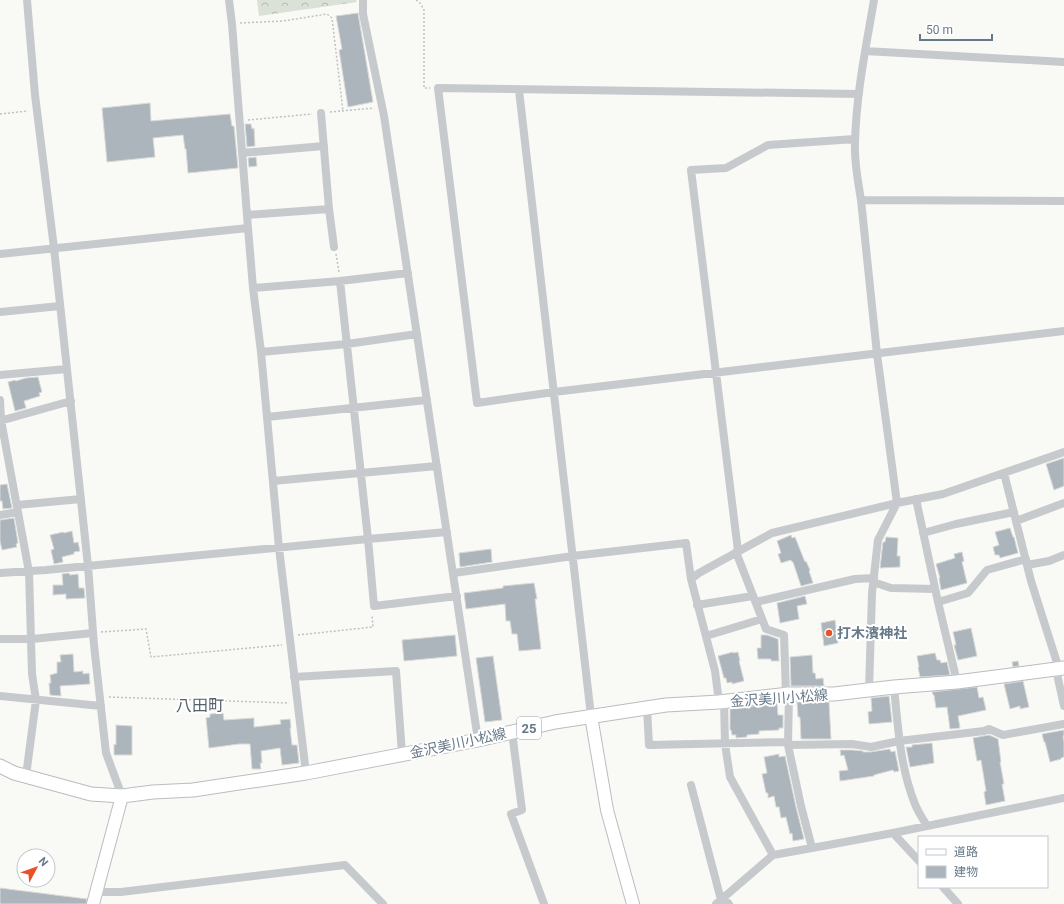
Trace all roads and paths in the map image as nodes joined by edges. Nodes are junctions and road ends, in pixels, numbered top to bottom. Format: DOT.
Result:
graph roads {
  1 [pos="27,0"];
  2 [pos="229,0"];
  3 [pos="363,0"];
  4 [pos="416,0"];
  5 [pos="874,0"];
  6 [pos="232,24"];
  7 [pos="866,51"];
  8 [pos="1064,62"];
  9 [pos="438,88"];
  10 [pos="519,90"];
  11 [pos="859,94"];
  12 [pos="382,108"];
  13 [pos="37,110"];
  14 [pos="343,111"];
  15 [pos="321,113"];
  16 [pos="0,114"];
  17 [pos="239,121"];
  18 [pos="855,139"];
  19 [pos="324,146"];
  20 [pos="242,153"];
  21 [pos="861,200"];
  22 [pos="1064,202"];
  23 [pos="329,209"];
  24 [pos="247,215"];
  25 [pos="248,228"];
  26 [pos="334,247"];
  27 [pos="54,248"];
  28 [pos="0,254"];
  29 [pos="408,273"];
  30 [pos="340,281"];
  31 [pos="253,288"];
  32 [pos="60,306"];
  33 [pos="0,312"];
  34 [pos="1064,331"];
  35 [pos="417,334"];
  36 [pos="347,344"];
  37 [pos="261,352"];
  38 [pos="877,354"];
  39 [pos="67,369"];
  40 [pos="716,373"];
  41 [pos="0,375"];
  42 [pos="554,392"];
  43 [pos="0,400"];
  44 [pos="427,400"];
  45 [pos="70,401"];
  46 [pos="355,408"];
  47 [pos="267,417"];
  48 [pos="1,420"];
  49 [pos="1064,452"];
  50 [pos="437,466"];
  51 [pos="1004,473"];
  52 [pos="361,474"];
  53 [pos="273,481"];
  54 [pos="81,499"];
  55 [pos="916,499"];
  56 [pos="897,502"];
  57 [pos="1064,504"];
  58 [pos="17,508"];
  59 [pos="1014,512"];
  60 [pos="0,515"];
  61 [pos="1016,521"];
  62 [pos="447,532"];
  63 [pos="923,533"];
  64 [pos="368,539"];
  65 [pos="279,548"];
  66 [pos="737,551"];
  67 [pos="1064,555"];
  68 [pos="573,556"];
  69 [pos="1027,562"];
  70 [pos="88,566"];
  71 [pos="29,572"];
  72 [pos="0,573"];
  73 [pos="454,573"];
  74 [pos="691,579"];
  75 [pos="873,580"];
  76 [pos="935,589"];
  77 [pos="457,596"];
  78 [pos="754,599"];
  79 [pos="938,602"];
  80 [pos="698,604"];
  81 [pos="374,606"];
  82 [pos="762,619"];
  83 [pos="93,633"];
  84 [pos="706,636"];
  85 [pos="0,639"];
  86 [pos="32,639"];
  87 [pos="290,640"];
  88 [pos="1059,669"];
  89 [pos="294,677"];
  90 [pos="958,682"];
  91 [pos="894,687"];
  92 [pos="869,690"];
  93 [pos="788,694"];
  94 [pos="0,696"];
  95 [pos="100,696"];
  96 [pos="36,700"];
  97 [pos="722,702"];
  98 [pos="297,703"];
  99 [pos="101,706"];
  100 [pos="1064,706"];
  101 [pos="647,708"];
  102 [pos="592,716"];
  103 [pos="1064,724"];
  104 [pos="512,732"];
  105 [pos="478,740"];
  106 [pos="900,741"];
  107 [pos="725,744"];
  108 [pos="788,744"];
  109 [pos="402,754"];
  110 [pos="0,766"];
  111 [pos="303,771"];
  112 [pos="26,776"];
  113 [pos="691,785"];
  114 [pos="122,796"];
  115 [pos="1064,798"];
  116 [pos="927,826"];
  117 [pos="893,832"];
  118 [pos="812,848"];
  119 [pos="773,855"];
  120 [pos="918,860"];
  121 [pos="944,888"];
  122 [pos="94,898"];
  123 [pos="722,901"];
  124 [pos="383,904"];
  125 [pos="544,904"];
  126 [pos="633,904"];
  127 [pos="958,904"];
  1 -- 13 [label="street"];
  2 -- 6 [label="street"];
  3 -- 12 [label="street"];
  4 -- 9 [label="path"];
  5 -- 7 [label="street"];
  6 -- 14 [label="path"];
  6 -- 17 [label="street"];
  7 -- 8 [label="street"];
  7 -- 11 [label="street"];
  9 -- 10 [label="street"];
  9 -- 42 [label="street"];
  10 -- 11 [label="street"];
  10 -- 42 [label="street"];
  11 -- 18 [label="street"];
  12 -- 14 [label="path"];
  12 -- 29 [label="street"];
  13 -- 16 [label="path"];
  13 -- 27 [label="street"];
  14 -- 15 [label="path"];
  15 -- 17 [label="path"];
  15 -- 19 [label="street"];
  17 -- 20 [label="street"];
  18 -- 21 [label="street"];
  18 -- 40 [label="street"];
  19 -- 20 [label="street"];
  19 -- 23 [label="street"];
  20 -- 24 [label="street"];
  21 -- 22 [label="street"];
  21 -- 38 [label="street"];
  23 -- 24 [label="street"];
  23 -- 26 [label="street"];
  24 -- 25 [label="street"];
  25 -- 27 [label="street"];
  25 -- 31 [label="street"];
  26 -- 30 [label="path"];
  27 -- 28 [label="street"];
  27 -- 32 [label="street"];
  29 -- 30 [label="street"];
  29 -- 35 [label="street"];
  30 -- 31 [label="street"];
  30 -- 36 [label="street"];
  31 -- 37 [label="street"];
  32 -- 33 [label="street"];
  32 -- 39 [label="street"];
  34 -- 38 [label="street"];
  35 -- 36 [label="street"];
  35 -- 44 [label="street"];
  36 -- 37 [label="street"];
  36 -- 46 [label="street"];
  37 -- 47 [label="street"];
  38 -- 40 [label="street"];
  38 -- 56 [label="street"];
  39 -- 41 [label="street"];
  39 -- 45 [label="street"];
  40 -- 42 [label="street"];
  40 -- 66 [label="street"];
  42 -- 68 [label="street"];
  43 -- 48 [label="street"];
  44 -- 46 [label="street"];
  44 -- 50 [label="street"];
  45 -- 48 [label="street"];
  45 -- 54 [label="street"];
  46 -- 47 [label="street"];
  46 -- 52 [label="street"];
  47 -- 53 [label="street"];
  48 -- 58 [label="street"];
  49 -- 51 [label="street"];
  50 -- 52 [label="street"];
  50 -- 62 [label="street"];
  51 -- 55 [label="street"];
  51 -- 59 [label="street"];
  52 -- 53 [label="street"];
  52 -- 64 [label="street"];
  53 -- 65 [label="street"];
  54 -- 58 [label="street"];
  54 -- 70 [label="street"];
  55 -- 56 [label="street"];
  55 -- 63 [label="street"];
  56 -- 66 [label="street"];
  56 -- 75 [label="street"];
  57 -- 61 [label="street"];
  58 -- 60 [label="street"];
  58 -- 71 [label="street"];
  59 -- 61 [label="street"];
  59 -- 63 [label="street"];
  61 -- 69 [label="street"];
  62 -- 64 [label="street"];
  62 -- 73 [label="street"];
  63 -- 76 [label="street"];
  64 -- 65 [label="street"];
  64 -- 81 [label="street"];
  65 -- 70 [label="street"];
  65 -- 87 [label="street"];
  66 -- 74 [label="street"];
  66 -- 78 [label="street"];
  67 -- 69 [label="street"];
  68 -- 73 [label="street"];
  68 -- 74 [label="street"];
  68 -- 102 [label="street"];
  69 -- 79 [label="street"];
  69 -- 88 [label="street"];
  70 -- 71 [label="street"];
  70 -- 83 [label="street"];
  71 -- 72 [label="street"];
  71 -- 86 [label="street"];
  73 -- 77 [label="street"];
  74 -- 80 [label="street"];
  75 -- 76 [label="street"];
  75 -- 78 [label="street"];
  75 -- 92 [label="street"];
  76 -- 79 [label="street"];
  77 -- 81 [label="street"];
  77 -- 105 [label="street"];
  78 -- 80 [label="street"];
  78 -- 82 [label="street"];
  79 -- 90 [label="street"];
  80 -- 84 [label="street"];
  81 -- 87 [label="path"];
  82 -- 84 [label="street"];
  82 -- 93 [label="street"];
  83 -- 86 [label="street"];
  83 -- 87 [label="path"];
  83 -- 95 [label="street"];
  84 -- 97 [label="street"];
  85 -- 86 [label="street"];
  86 -- 96 [label="street"];
  87 -- 89 [label="street"];
  88 -- 90 [label="main road, 金沢美川小松線 / 25"];
  88 -- 100 [label="street"];
  89 -- 98 [label="street"];
  89 -- 109 [label="street"];
  90 -- 91 [label="main road, 金沢美川小松線 / 25"];
  91 -- 92 [label="main road, 金沢美川小松線 / 25"];
  91 -- 106 [label="street"];
  92 -- 93 [label="main road, 金沢美川小松線 / 25"];
  93 -- 97 [label="main road, 金沢美川小松線 / 25"];
  93 -- 108 [label="street"];
  94 -- 96 [label="street"];
  95 -- 98 [label="path"];
  95 -- 99 [label="street"];
  96 -- 99 [label="street"];
  96 -- 112 [label="street"];
  97 -- 101 [label="main road, 金沢美川小松線 / 25"];
  97 -- 107 [label="street"];
  98 -- 111 [label="street"];
  99 -- 114 [label="street"];
  101 -- 102 [label="main road, 金沢美川小松線 / 25"];
  101 -- 107 [label="street"];
  102 -- 104 [label="main road, 金沢美川小松線 / 25"];
  102 -- 126 [label="street"];
  103 -- 106 [label="street"];
  104 -- 105 [label="main road, 金沢美川小松線 / 25"];
  104 -- 125 [label="street"];
  105 -- 109 [label="main road, 金沢美川小松線 / 25"];
  106 -- 108 [label="street"];
  106 -- 116 [label="street"];
  107 -- 108 [label="street"];
  107 -- 119 [label="street"];
  108 -- 118 [label="street"];
  109 -- 111 [label="main road, 金沢美川小松線 / 25"];
  110 -- 112 [label="main road, 金沢美川小松線 / 25"];
  111 -- 114 [label="main road, 金沢美川小松線 / 25"];
  112 -- 114 [label="main road, 金沢美川小松線 / 25"];
  113 -- 123 [label="street"];
  114 -- 122 [label="street"];
  115 -- 116 [label="street"];
  116 -- 117 [label="street"];
  117 -- 118 [label="street"];
  117 -- 120 [label="street"];
  118 -- 119 [label="street"];
  119 -- 123 [label="street"];
  121 -- 127 [label="street"];
  122 -- 124 [label="street"];
}
